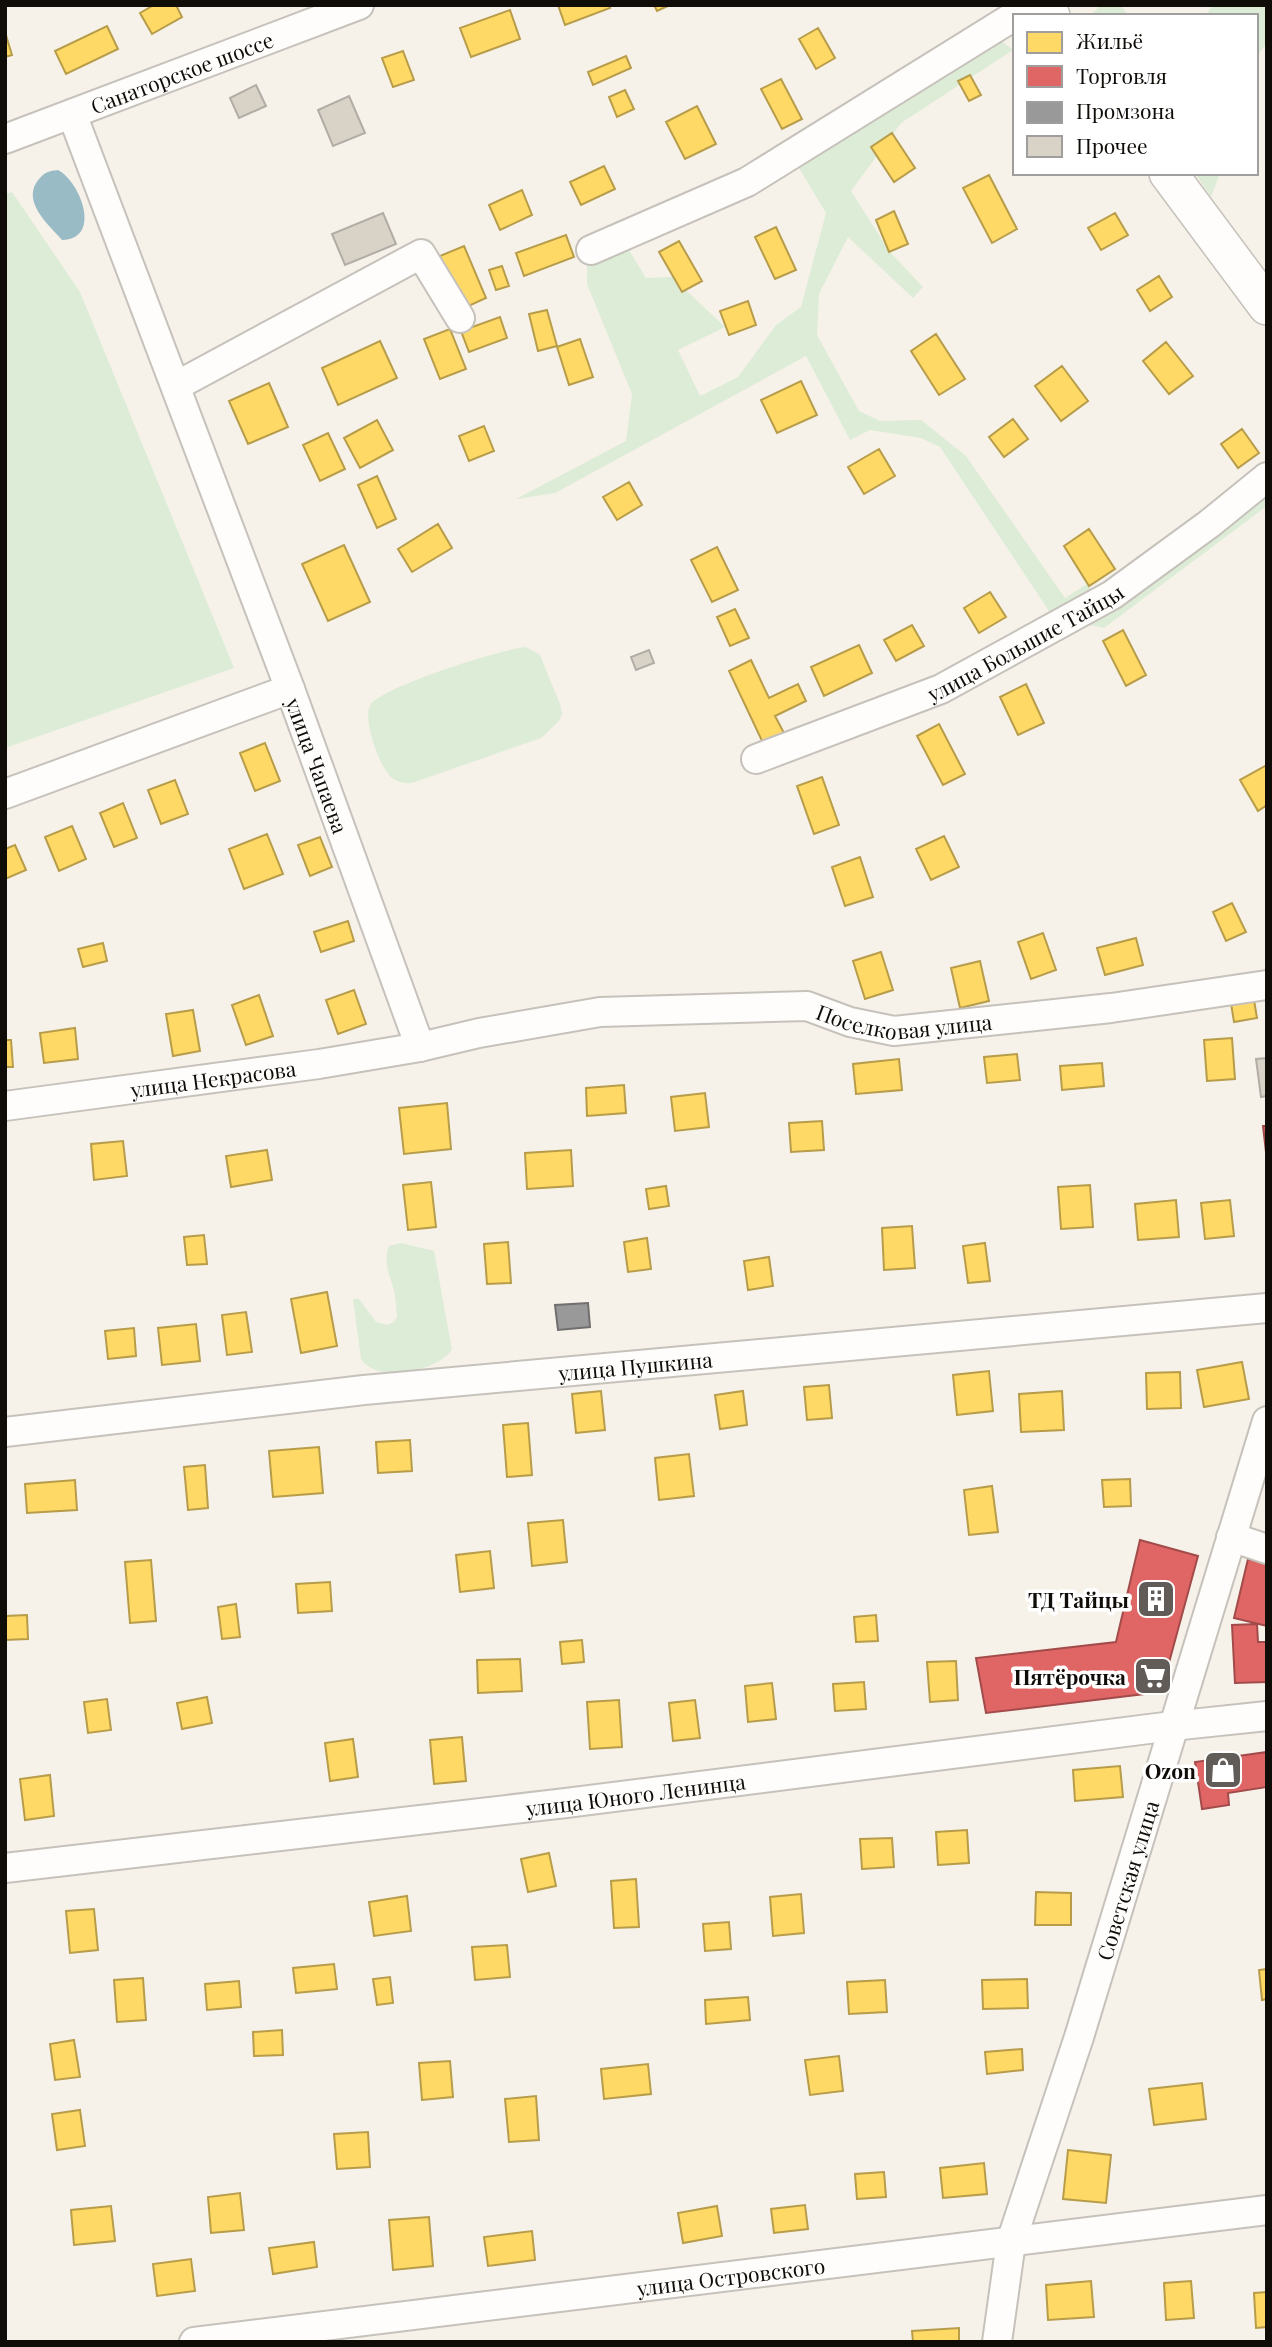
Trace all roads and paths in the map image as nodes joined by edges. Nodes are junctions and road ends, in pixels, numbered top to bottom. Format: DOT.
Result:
graph roads {
  1 [pos="359,5"];
  2 [pos="1013,17"];
  3 [pos="72,114"];
  4 [pos="5,139"];
  5 [pos="1169,175"];
  6 [pos="591,250"];
  7 [pos="1267,306"];
  8 [pos="460,318"];
  9 [pos="177,386"];
  10 [pos="1267,477"];
  11 [pos="290,689"];
  12 [pos="756,759"];
  13 [pos="5,794"];
  14 [pos="1267,985"];
  15 [pos="420,1047"];
  16 [pos="5,1106"];
  17 [pos="1267,1308"];
  18 [pos="1267,1421"];
  19 [pos="5,1432"];
  20 [pos="1231,1537"];
  21 [pos="1267,1549"];
  22 [pos="1267,1716"];
  23 [pos="1172,1726"];
  24 [pos="5,1868"];
  25 [pos="1267,2210"];
  26 [pos="1010,2242"];
  27 [pos="194,2342"];
  28 [pos="997,2342"];
  1 -- 3 [label="street, Санаторское шоссе"];
  2 -- 6 [label="street"];
  3 -- 4 [label="street, Санаторское шоссе"];
  3 -- 9 [label="street"];
  5 -- 7 [label="main road"];
  8 -- 9 [label="street"];
  9 -- 11 [label="street"];
  10 -- 12 [label="street, улица Большие Тайцы"];
  11 -- 13 [label="street, улица Чапаева"];
  11 -- 15 [label="street, улица Чапаева"];
  14 -- 15 [label="street, Поселковая улица"];
  15 -- 16 [label="street, улица Некрасова"];
  17 -- 19 [label="street, улица Пушкина"];
  18 -- 20 [label="street, Советская улица"];
  20 -- 21 [label="street"];
  20 -- 23 [label="street, Советская улица"];
  22 -- 23 [label="street, улица Юного Ленинца"];
  23 -- 24 [label="street, улица Юного Ленинца"];
  23 -- 26 [label="street, Советская улица"];
  25 -- 26 [label="street, улица Островского"];
  26 -- 27 [label="street, улица Островского"];
  26 -- 28 [label="street, Советская улица"];
}
